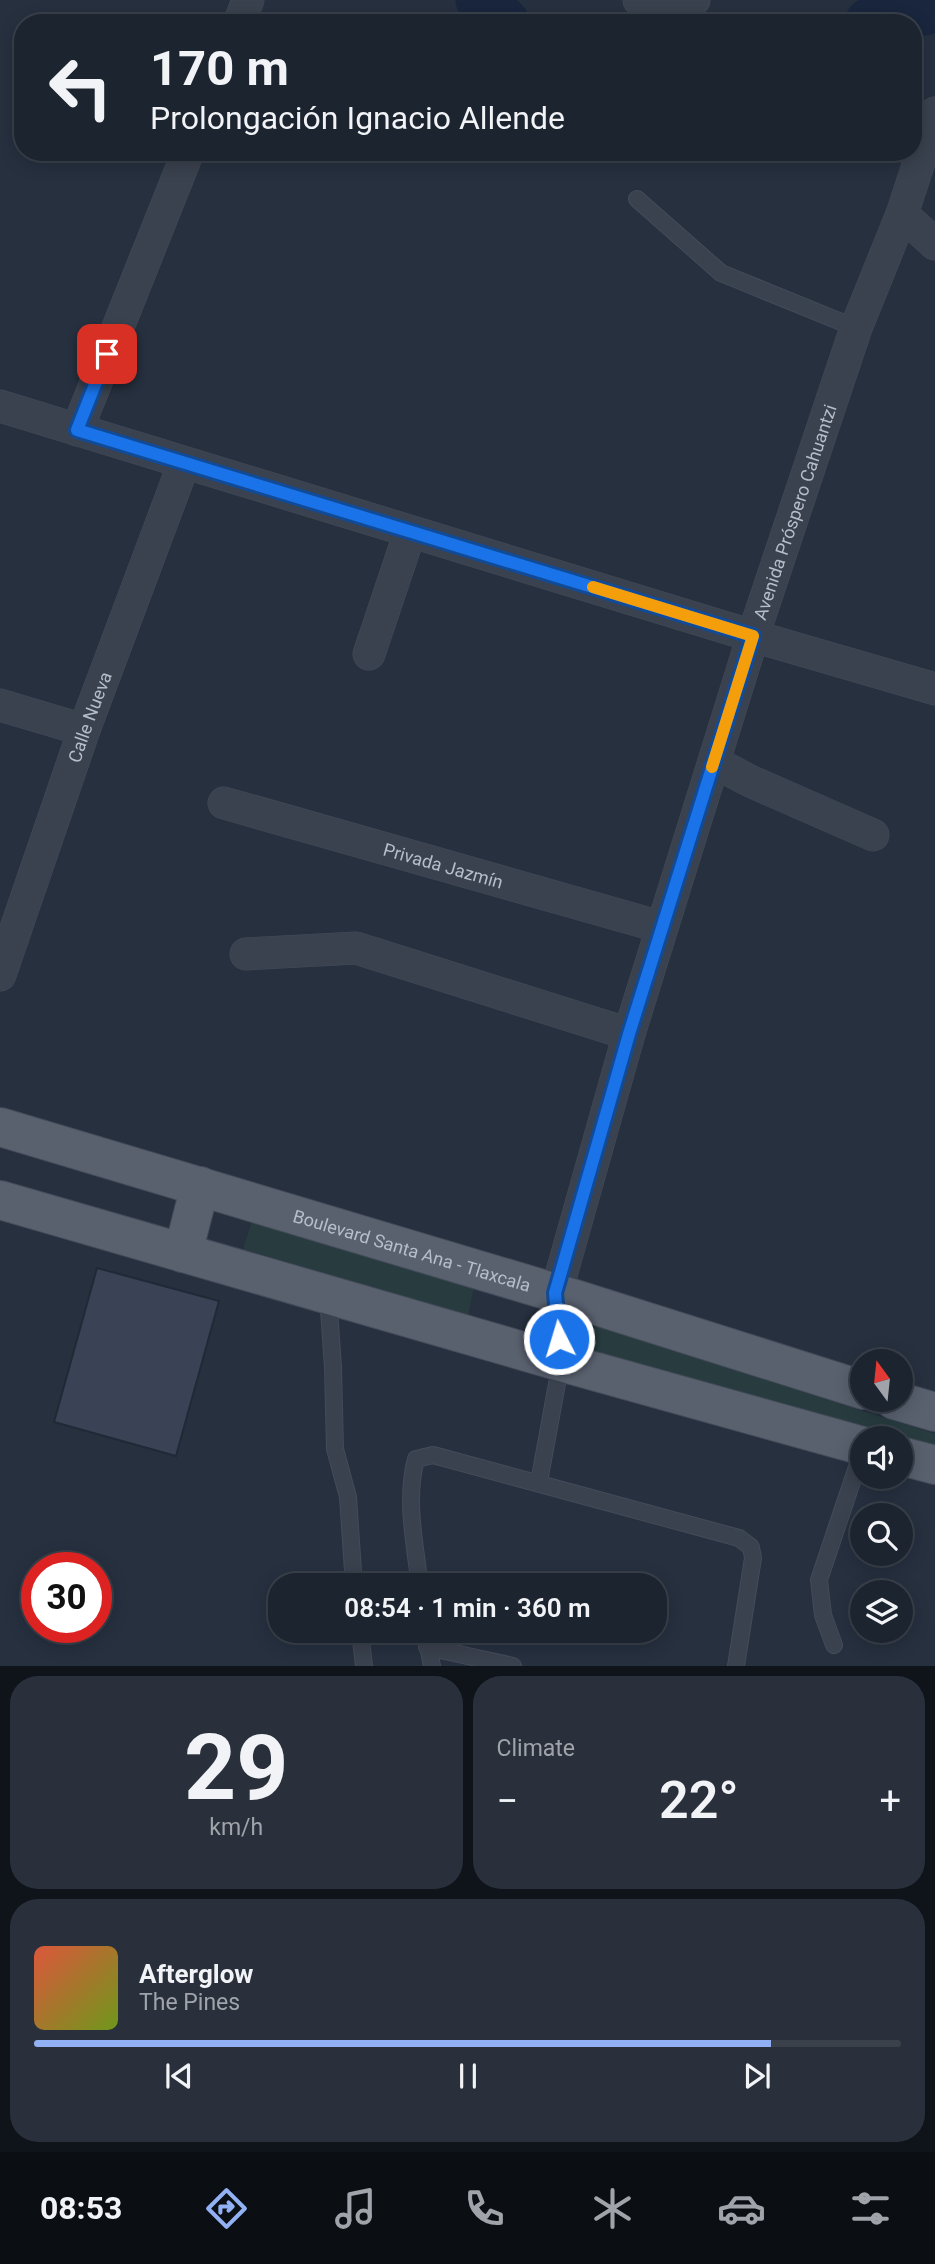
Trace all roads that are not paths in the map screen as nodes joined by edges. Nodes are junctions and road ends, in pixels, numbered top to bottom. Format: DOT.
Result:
graph roads {
  1 [pos="639,0"];
  2 [pos="694,0"];
  3 [pos="935,113"];
  4 [pos="922,153"];
  5 [pos="184,161"];
  6 [pos="919,161"];
  7 [pos="637,199"];
  8 [pos="902,214"];
  9 [pos="935,244"];
  10 [pos="856,328"];
  11 [pos="0,406"];
  12 [pos="77,430"];
  13 [pos="184,463"];
  14 [pos="410,532"];
  15 [pos="753,636"];
  16 [pos="369,654"];
  17 [pos="935,690"];
  18 [pos="0,705"];
  19 [pos="84,730"];
  20 [pos="714,762"];
  21 [pos="224,803"];
  22 [pos="873,835"];
  23 [pos="661,927"];
  24 [pos="246,954"];
  25 [pos="0,975"];
  26 [pos="629,1034"];
  27 [pos="0,1127"];
  28 [pos="200,1186"];
  29 [pos="0,1200"];
  30 [pos="183,1253"];
  31 [pos="555,1293"];
  32 [pos="328,1296"];
  33 [pos="561,1362"];
  34 [pos="850,1386"];
  35 [pos="914,1406"];
  36 [pos="935,1412"];
  37 [pos="850,1444"];
  38 [pos="913,1459"];
  39 [pos="935,1465"];
  40 [pos="539,1482"];
  41 [pos="850,1487"];
  42 [pos="353,1573"];
  43 [pos="418,1573"];
  44 [pos="362,1643"];
  45 [pos="427,1643"];
  46 [pos="439,1643"];
  47 [pos="834,1645"];
  48 [pos="365,1665"];
  49 [pos="432,1665"];
  50 [pos="513,1665"];
  51 [pos="736,1665"];
  1 -- 2 [label="street"];
  3 -- 4 [label="street, Avenida Próspero Cahuantzi"];
  5 -- 12 [label="street"];
  6 -- 8 [label="street, Avenida Próspero Cahuantzi"];
  7 -- 10 [label="lane"];
  8 -- 9 [label="street"];
  8 -- 10 [label="street, Avenida Próspero Cahuantzi"];
  10 -- 15 [label="street, Avenida Próspero Cahuantzi"];
  11 -- 12 [label="street"];
  12 -- 13 [label="street"];
  13 -- 14 [label="street"];
  13 -- 19 [label="street, Calle Nueva"];
  14 -- 15 [label="street"];
  14 -- 16 [label="street"];
  15 -- 17 [label="street"];
  15 -- 20 [label="street, Avenida Próspero Cahuantzi"];
  18 -- 19 [label="street"];
  19 -- 25 [label="street, Calle Nueva"];
  20 -- 22 [label="street"];
  20 -- 23 [label="street, Avenida Próspero Cahuantzi"];
  21 -- 23 [label="street, Privada Jazmín"];
  23 -- 26 [label="street, Avenida Próspero Cahuantzi"];
  24 -- 26 [label="street"];
  26 -- 31 [label="street, Avenida Próspero Cahuantzi"];
  27 -- 28 [label="main road, Boulevard Santa Ana - Tlaxcala"];
  28 -- 30 [label="main road"];
  28 -- 31 [label="main road, Boulevard Santa Ana - Tlaxcala"];
  29 -- 30 [label="main road"];
  30 -- 32 [label="main road"];
  31 -- 33 [label="street, Avenida Próspero Cahuantzi"];
  31 -- 34 [label="main road, Boulevard Santa Ana - Tlaxcala"];
  32 -- 33 [label="main road"];
  32 -- 42 [label="lane"];
  33 -- 37 [label="main road"];
  33 -- 40 [label="lane"];
  35 -- 36 [label="main road"];
  38 -- 39 [label="main road"];
  40 -- 43 [label="lane"];
  40 -- 51 [label="lane"];
  41 -- 47 [label="lane"];
  44 -- 48 [label="lane"];
  45 -- 49 [label="lane"];
  46 -- 50 [label="lane"];
}
